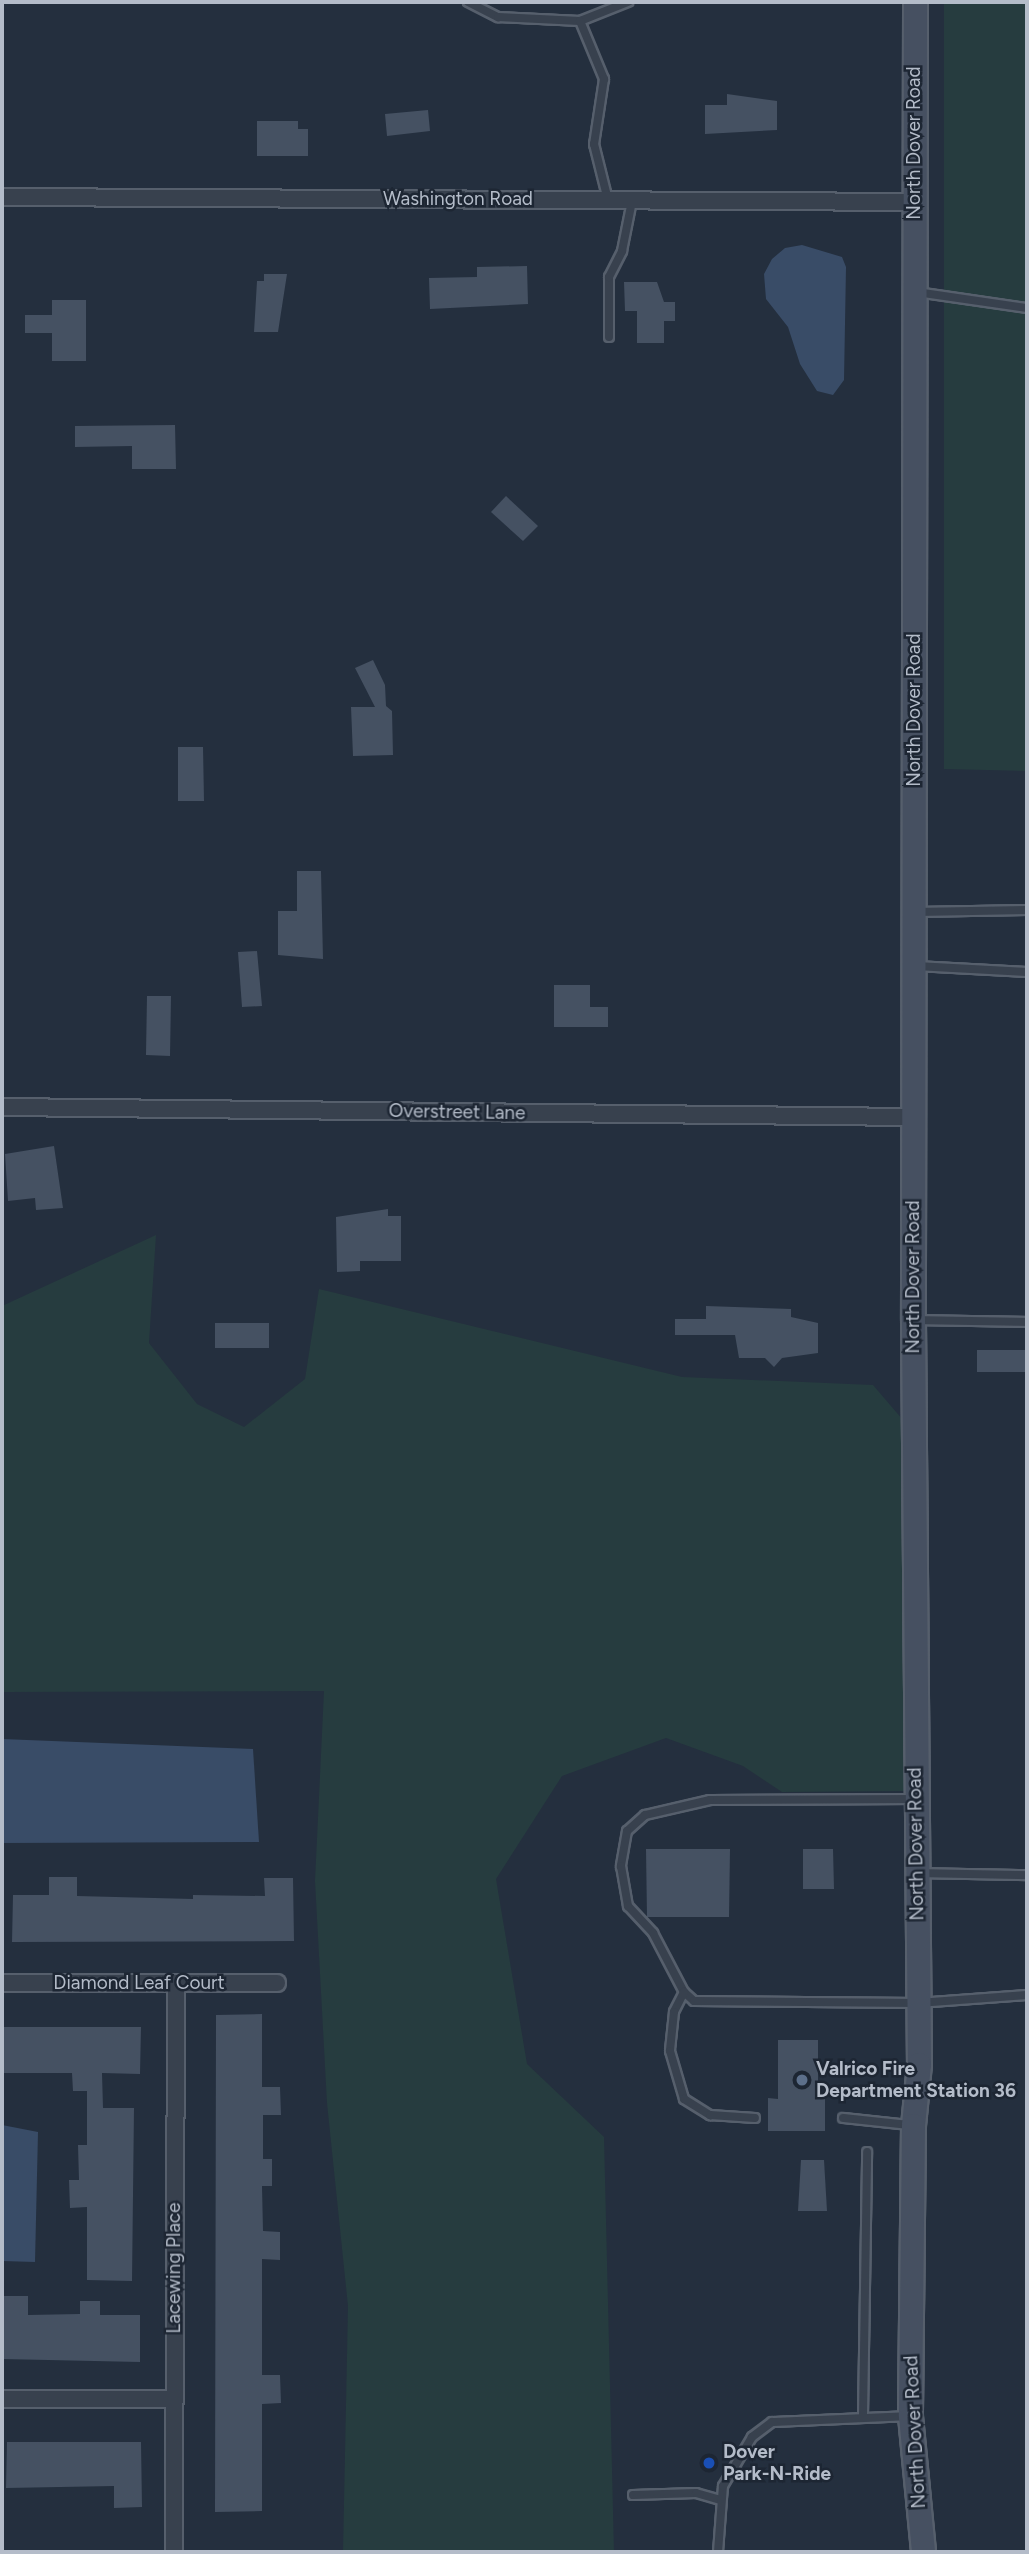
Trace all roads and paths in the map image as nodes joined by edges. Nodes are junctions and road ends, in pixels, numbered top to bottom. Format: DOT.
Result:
graph roads {
  1 [pos="468,2"];
  2 [pos="628,2"];
  3 [pos="915,2"];
  4 [pos="580,21"];
  5 [pos="2,197"];
  6 [pos="608,200"];
  7 [pos="632,201"];
  8 [pos="914,202"];
  9 [pos="914,292"];
  10 [pos="1027,308"];
  11 [pos="609,337"];
  12 [pos="1027,910"];
  13 [pos="914,912"];
  14 [pos="914,966"];
  15 [pos="1027,972"];
  16 [pos="2,1107"];
  17 [pos="913,1117"];
  18 [pos="913,1320"];
  19 [pos="1027,1322"];
  20 [pos="916,1799"];
  21 [pos="917,1873"];
  22 [pos="1027,1875"];
  23 [pos="2,1983"];
  24 [pos="176,1983"];
  25 [pos="277,1983"];
  26 [pos="684,1992"];
  27 [pos="1027,1995"];
  28 [pos="918,2003"];
  29 [pos="755,2118"];
  30 [pos="844,2118"];
  31 [pos="913,2125"];
  32 [pos="867,2152"];
  33 [pos="2,2399"];
  34 [pos="173,2399"];
  35 [pos="863,2416"];
  36 [pos="910,2416"];
  37 [pos="633,2495"];
  38 [pos="720,2500"];
  39 [pos="173,2552"];
  40 [pos="718,2552"];
  41 [pos="923,2552"];
  1 -- 4 [label="lane"];
  2 -- 4 [label="lane"];
  3 -- 8 [label="street, North Dover Road"];
  4 -- 6 [label="lane"];
  5 -- 6 [label="street, Washington Road"];
  6 -- 7 [label="street, Washington Road"];
  7 -- 8 [label="street, Washington Road"];
  7 -- 11 [label="lane"];
  8 -- 9 [label="street, North Dover Road"];
  9 -- 10 [label="lane"];
  9 -- 13 [label="street, North Dover Road"];
  12 -- 13 [label="lane"];
  13 -- 14 [label="street, North Dover Road"];
  14 -- 15 [label="lane"];
  14 -- 17 [label="street, North Dover Road"];
  16 -- 17 [label="street, Overstreet Lane"];
  17 -- 18 [label="street, North Dover Road"];
  18 -- 19 [label="lane"];
  18 -- 20 [label="street, North Dover Road"];
  20 -- 21 [label="street, North Dover Road"];
  20 -- 26 [label="lane"];
  21 -- 22 [label="lane"];
  21 -- 28 [label="street, North Dover Road"];
  23 -- 24 [label="street, Diamond Leaf Court"];
  24 -- 25 [label="street, Diamond Leaf Court"];
  24 -- 34 [label="street, Lacewing Place"];
  26 -- 28 [label="lane"];
  26 -- 29 [label="lane"];
  27 -- 28 [label="lane"];
  28 -- 31 [label="street, North Dover Road"];
  30 -- 31 [label="lane"];
  31 -- 36 [label="street, North Dover Road"];
  32 -- 35 [label="lane"];
  33 -- 34 [label="street"];
  34 -- 39 [label="street, Lacewing Place"];
  35 -- 36 [label="lane"];
  35 -- 38 [label="lane"];
  36 -- 41 [label="street, North Dover Road"];
  37 -- 38 [label="lane"];
  38 -- 40 [label="lane"];
}
